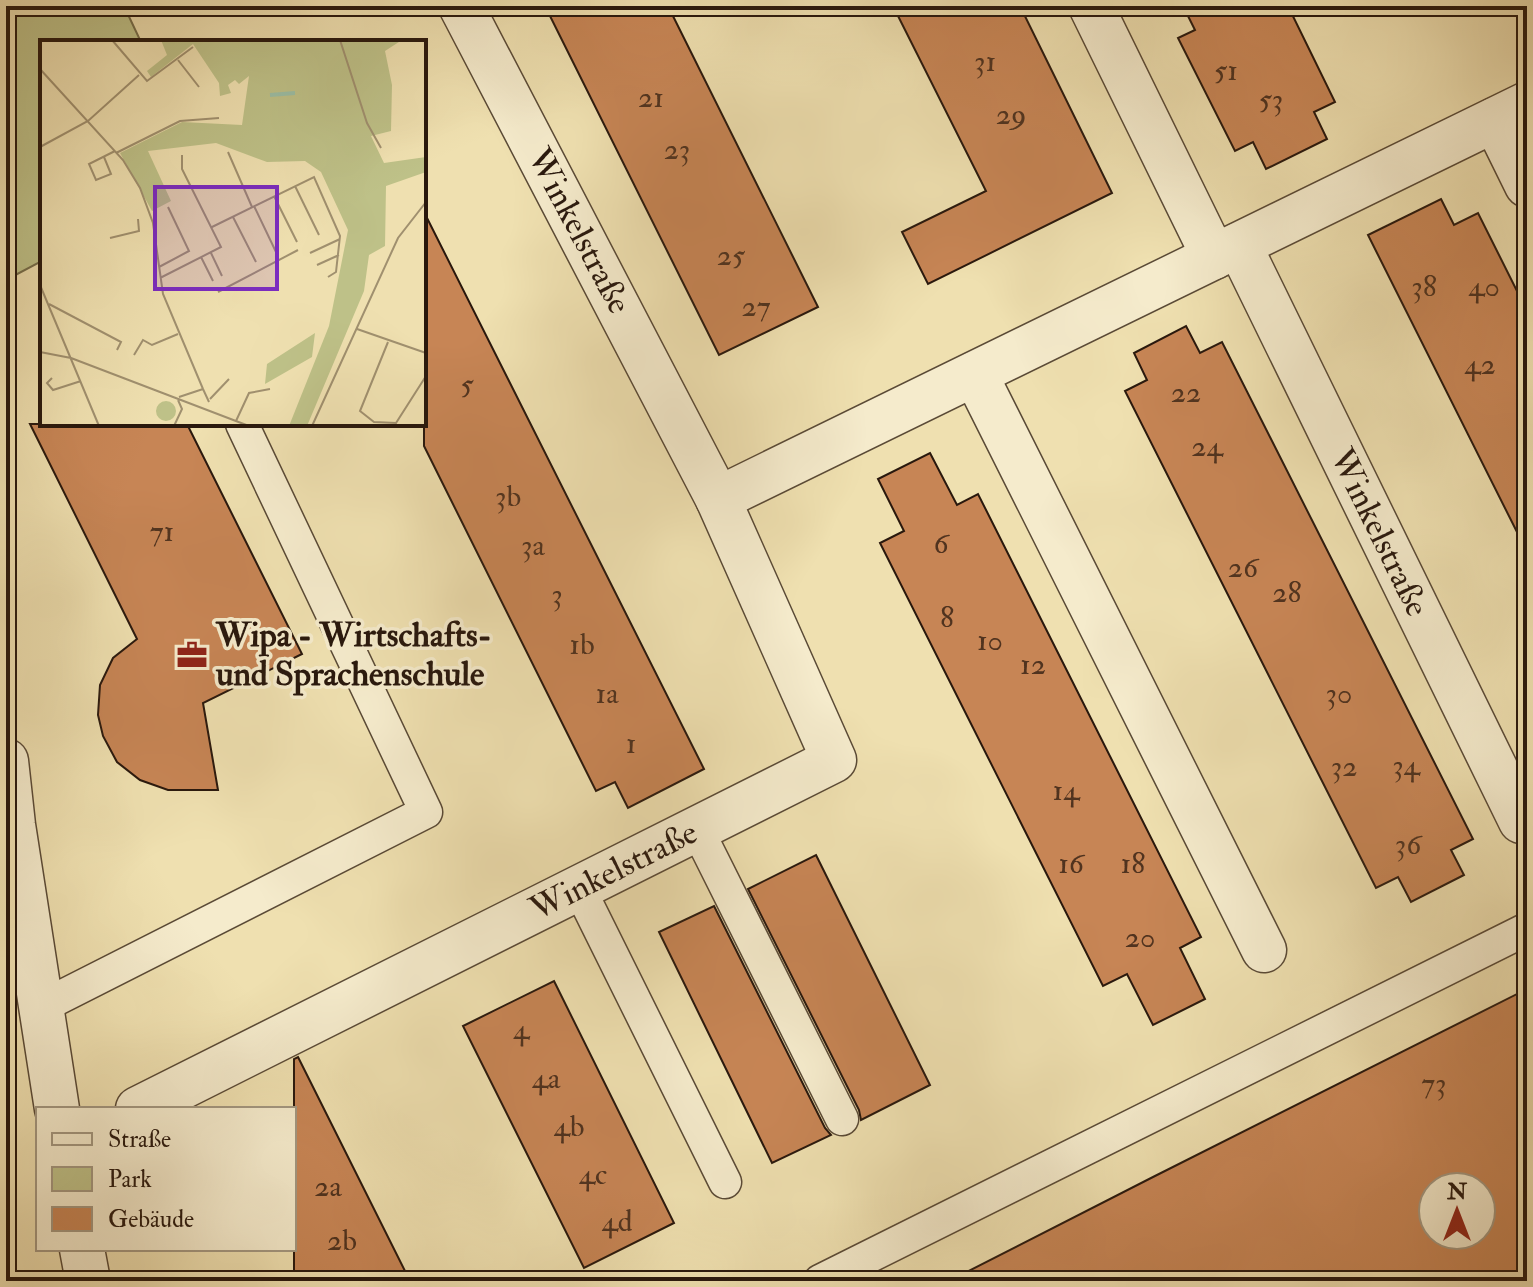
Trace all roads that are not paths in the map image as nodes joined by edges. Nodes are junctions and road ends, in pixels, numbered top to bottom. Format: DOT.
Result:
graph roads {
  1 [pos="461,6"];
  2 [pos="1091,6"];
  3 [pos="1511,112"];
  4 [pos="1527,185"];
  5 [pos="1226,251"];
  6 [pos="975,374"];
  7 [pos="243,426"];
  8 [pos="718,499"];
  9 [pos="6,761"];
  10 [pos="1521,821"];
  11 [pos="697,829"];
  12 [pos="579,888"];
  13 [pos="1527,929"];
  14 [pos="1264,950"];
  15 [pos="41,1007"];
  16 [pos="57,1107"];
  17 [pos="142,1107"];
  18 [pos="842,1119"];
  19 [pos="725,1182"];
  20 [pos="82,1251"];
  21 [pos="88,1281"];
  22 [pos="820,1281"];
  1 -- 8 [label="street, Winkelstraße"];
  2 -- 5 [label="street, Winkelstraße"];
  3 -- 4 [label="street"];
  3 -- 5 [label="street"];
  5 -- 6 [label="street"];
  5 -- 10 [label="street, Winkelstraße"];
  6 -- 8 [label="street"];
  6 -- 14 [label="street"];
  7 -- 15 [label="lane"];
  8 -- 11 [label="street, Winkelstraße"];
  9 -- 15 [label="street"];
  11 -- 12 [label="street, Winkelstraße"];
  11 -- 18 [label="lane"];
  12 -- 17 [label="street, Winkelstraße"];
  12 -- 19 [label="lane"];
  13 -- 22 [label="lane"];
  15 -- 16 [label="street"];
  20 -- 21 [label="street"];
}
